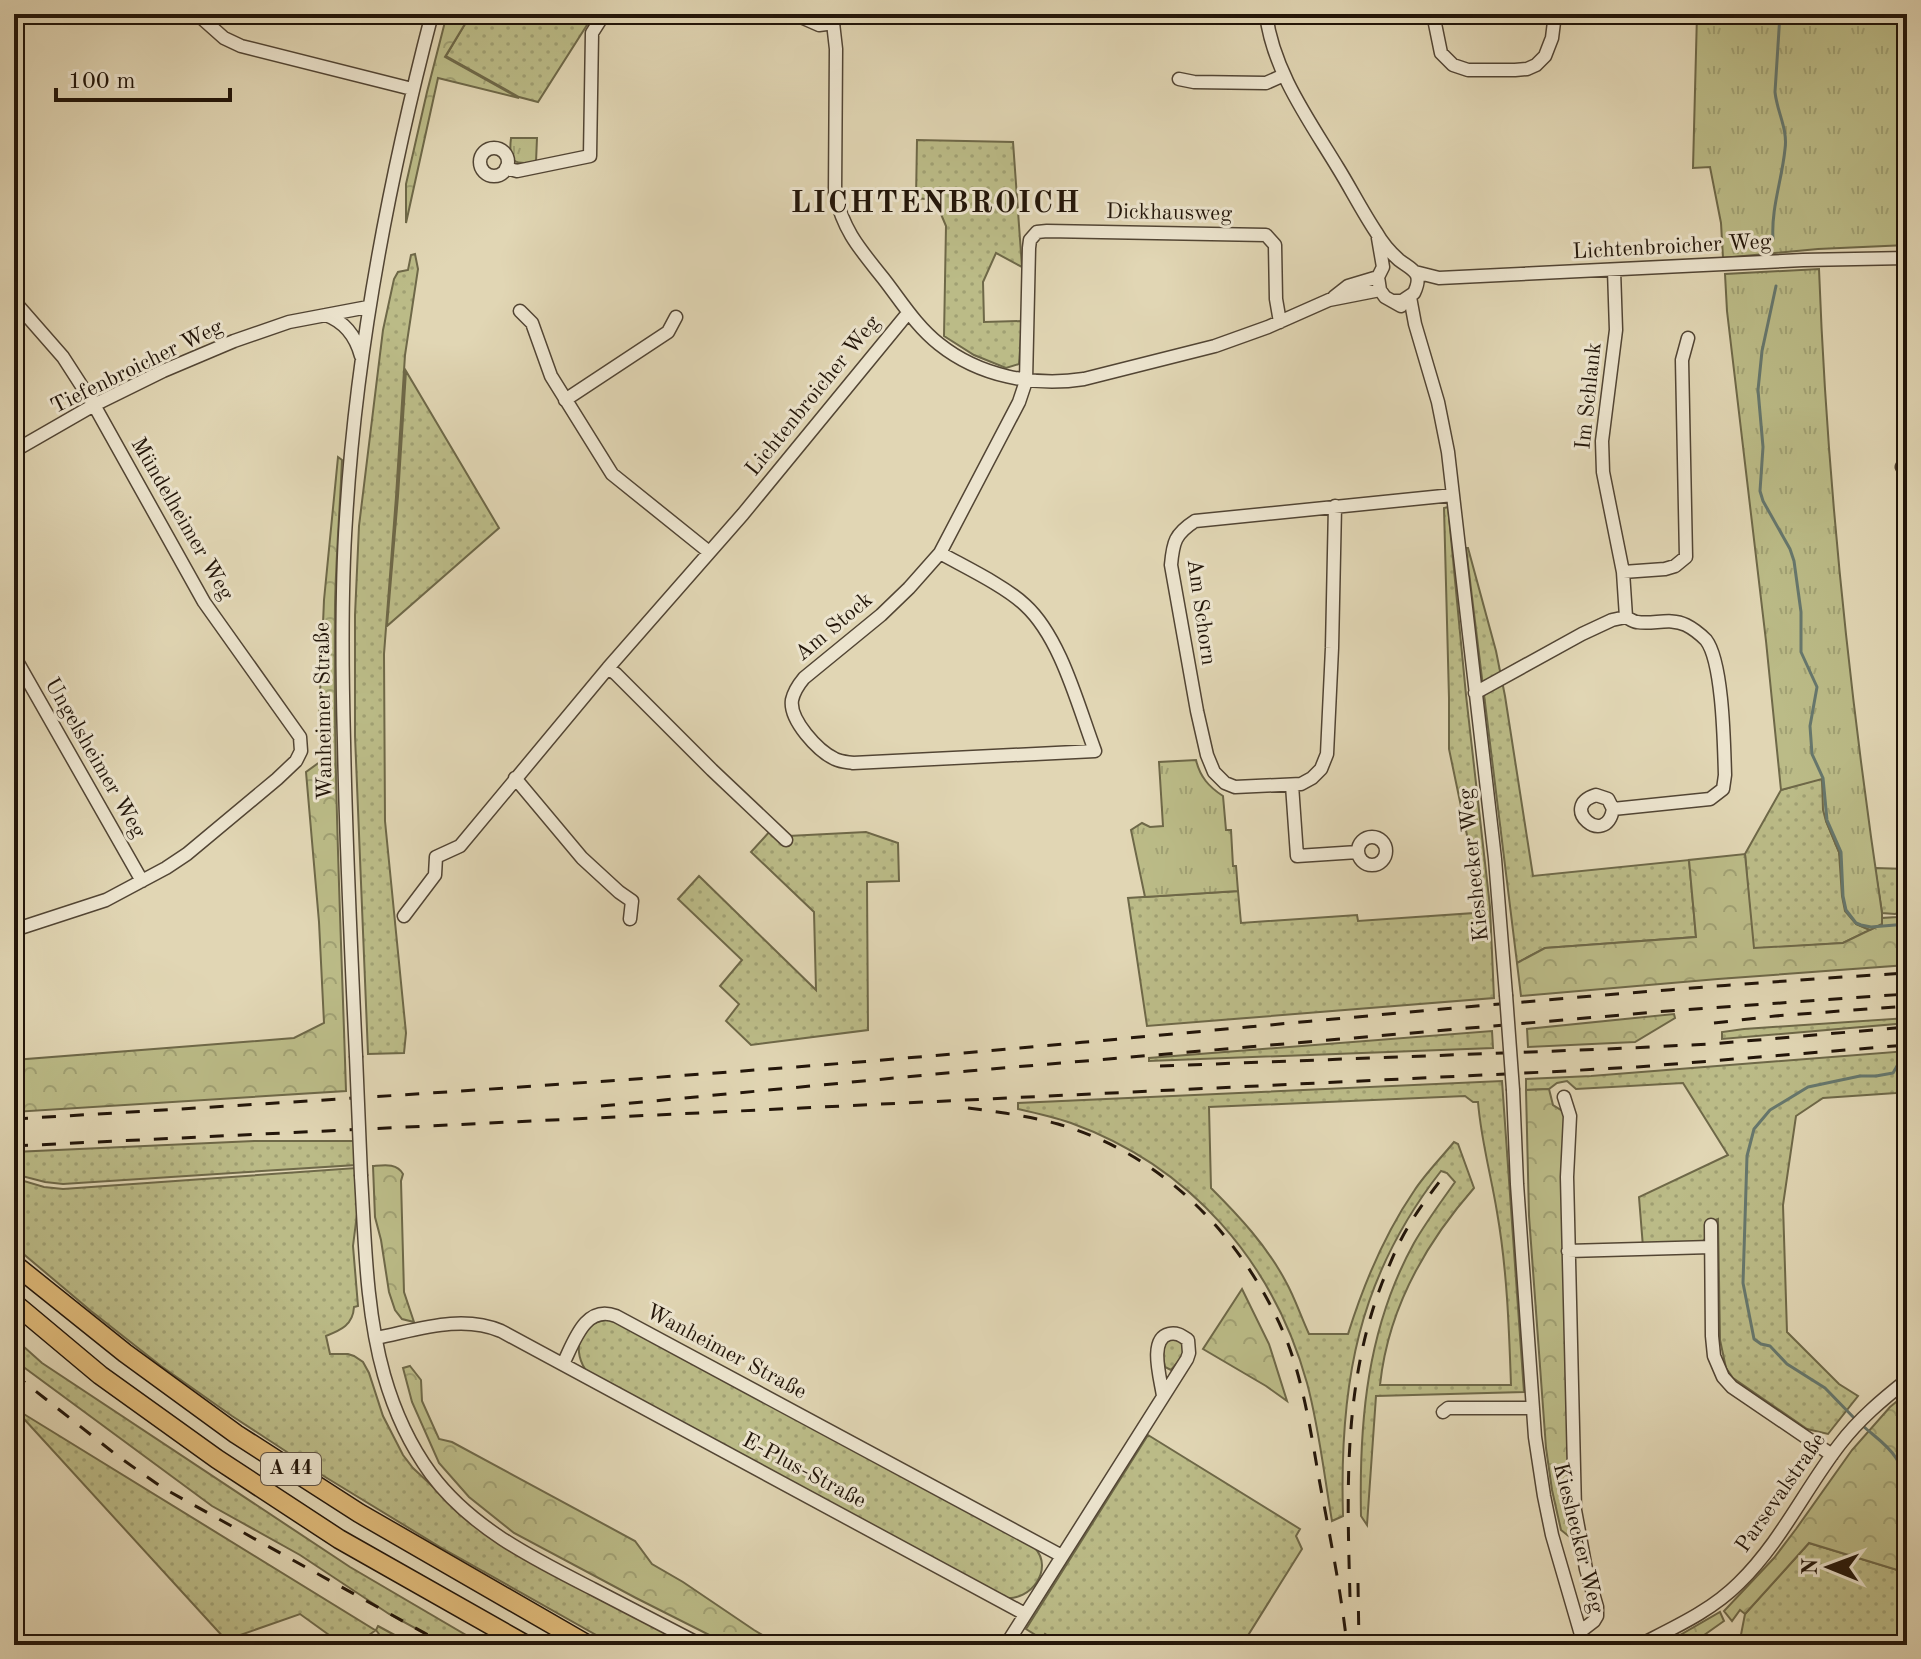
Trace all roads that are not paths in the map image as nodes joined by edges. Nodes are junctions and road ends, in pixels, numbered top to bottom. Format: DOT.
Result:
graph roads {
  1 [pos="197,14"];
  2 [pos="432,14"];
  3 [pos="604,14"];
  4 [pos="794,14"];
  5 [pos="1266,14"];
  6 [pos="1433,14"];
  7 [pos="1555,14"];
  8 [pos="833,18"];
  9 [pos="1284,75"];
  10 [pos="1179,79"];
  11 [pos="412,89"];
  12 [pos="506,168"];
  13 [pos="1377,234"];
  14 [pos="1907,258"];
  15 [pos="1400,261"];
  16 [pos="1614,270"];
  17 [pos="1415,272"];
  18 [pos="1380,278"];
  19 [pos="1439,278"];
  20 [pos="1413,292"];
  21 [pos="14,301"];
  22 [pos="1394,301"];
  23 [pos="368,307"];
  24 [pos="520,311"];
  25 [pos="908,313"];
  26 [pos="326,315"];
  27 [pos="676,317"];
  28 [pos="1280,322"];
  29 [pos="1415,324"];
  30 [pos="1688,338"];
  31 [pos="362,363"];
  32 [pos="1026,381"];
  33 [pos="565,400"];
  34 [pos="94,405"];
  35 [pos="14,451"];
  36 [pos="1453,495"];
  37 [pos="1335,506"];
  38 [pos="709,552"];
  39 [pos="940,553"];
  40 [pos="1623,572"];
  41 [pos="1626,617"];
  42 [pos="14,656"];
  43 [pos="608,668"];
  44 [pos="1475,693"];
  45 [pos="515,778"];
  46 [pos="1292,785"];
  47 [pos="1613,809"];
  48 [pos="786,840"];
  49 [pos="1358,852"];
  50 [pos="142,881"];
  51 [pos="404,916"];
  52 [pos="630,919"];
  53 [pos="14,930"];
  54 [pos="1564,1097"];
  55 [pos="1711,1225"];
  56 [pos="1711,1247"];
  57 [pos="1568,1251"];
  58 [pos="14,1264"];
  59 [pos="14,1303"];
  60 [pos="376,1338"];
  61 [pos="563,1364"];
  62 [pos="1907,1380"];
  63 [pos="1163,1396"];
  64 [pos="1533,1408"];
  65 [pos="1443,1412"];
  66 [pos="1832,1455"];
  67 [pos="1062,1556"];
  68 [pos="1025,1614"];
  69 [pos="1581,1631"];
  70 [pos="526,1645"];
  71 [pos="588,1645"];
  72 [pos="701,1645"];
  73 [pos="1006,1645"];
  74 [pos="1584,1645"];
  75 [pos="1640,1645"];
  1 -- 11 [label="street"];
  2 -- 11 [label="street, Wanheimer Straße"];
  3 -- 12 [label="street"];
  4 -- 8 [label="street"];
  5 -- 9 [label="street"];
  6 -- 7 [label="street"];
  8 -- 25 [label="street"];
  9 -- 10 [label="street"];
  9 -- 13 [label="street"];
  11 -- 23 [label="street, Wanheimer Straße"];
  13 -- 15 [label="street"];
  13 -- 18 [label="street"];
  14 -- 16 [label="street, Lichtenbroicher Weg"];
  15 -- 17 [label="street"];
  15 -- 18 [label="street"];
  16 -- 19 [label="street, Lichtenbroicher Weg"];
  16 -- 40 [label="street, Im Schlank"];
  17 -- 19 [label="street, Lichtenbroicher Weg"];
  17 -- 20 [label="street"];
  18 -- 22 [label="street"];
  18 -- 28 [label="street, Lichtenbroicher Weg"];
  19 -- 20 [label="street, Lichtenbroicher Weg"];
  20 -- 22 [label="street"];
  20 -- 29 [label="street, Kieshecker Weg"];
  21 -- 34 [label="street, Mündelheimer Weg"];
  22 -- 29 [label="street, Kieshecker Weg"];
  23 -- 26 [label="street, Tiefenbroicher Weg"];
  23 -- 31 [label="street, Wanheimer Straße"];
  24 -- 33 [label="street"];
  25 -- 32 [label="street, Lichtenbroicher Weg"];
  25 -- 38 [label="street, Lichtenbroicher Weg"];
  26 -- 31 [label="street"];
  26 -- 34 [label="street, Tiefenbroicher Weg"];
  27 -- 33 [label="street"];
  28 -- 32 [label="street, Lichtenbroicher Weg"];
  28 -- 32 [label="street, Dickhausweg"];
  29 -- 36 [label="street, Kieshecker Weg"];
  30 -- 40 [label="street"];
  31 -- 60 [label="street, Wanheimer Straße, bridge"];
  32 -- 39 [label="street, Am Stock"];
  33 -- 38 [label="street"];
  34 -- 35 [label="street, Tiefenbroicher Weg"];
  34 -- 50 [label="street, Mündelheimer Weg"];
  36 -- 37 [label="street, Am Schorn"];
  36 -- 44 [label="street, Kieshecker Weg"];
  37 -- 46 [label="street"];
  37 -- 46 [label="street, Am Schorn"];
  38 -- 43 [label="street, Lichtenbroicher Weg"];
  39 -- 39 [label="street, Am Stock"];
  40 -- 41 [label="street, Im Schlank"];
  41 -- 44 [label="street"];
  41 -- 47 [label="street"];
  42 -- 50 [label="street, Ungelsheimer Weg"];
  43 -- 45 [label="street, Lichtenbroicher Weg"];
  43 -- 48 [label="street"];
  44 -- 64 [label="street, Kieshecker Weg, bridge"];
  45 -- 51 [label="street, Lichtenbroicher Weg"];
  45 -- 52 [label="street"];
  46 -- 49 [label="street"];
  50 -- 53 [label="street"];
  54 -- 57 [label="street, Kieshecker Weg"];
  55 -- 56 [label="street"];
  56 -- 57 [label="street"];
  56 -- 66 [label="street"];
  57 -- 69 [label="street, Kieshecker Weg"];
  58 -- 71 [label="highway, A 44"];
  59 -- 70 [label="highway, A 44"];
  60 -- 61 [label="street"];
  60 -- 72 [label="street, Wanheimer Straße"];
  61 -- 67 [label="street, Wanheimer Straße"];
  61 -- 68 [label="street, E-Plus-Straße"];
  62 -- 66 [label="street, Parsevalstraße"];
  63 -- 63 [label="street"];
  63 -- 67 [label="street"];
  64 -- 65 [label="street"];
  64 -- 69 [label="street, Kieshecker Weg"];
  66 -- 75 [label="street, Parsevalstraße"];
  67 -- 68 [label="street"];
  68 -- 73 [label="street"];
  69 -- 74 [label="street, Kieshecker Weg"];
}
